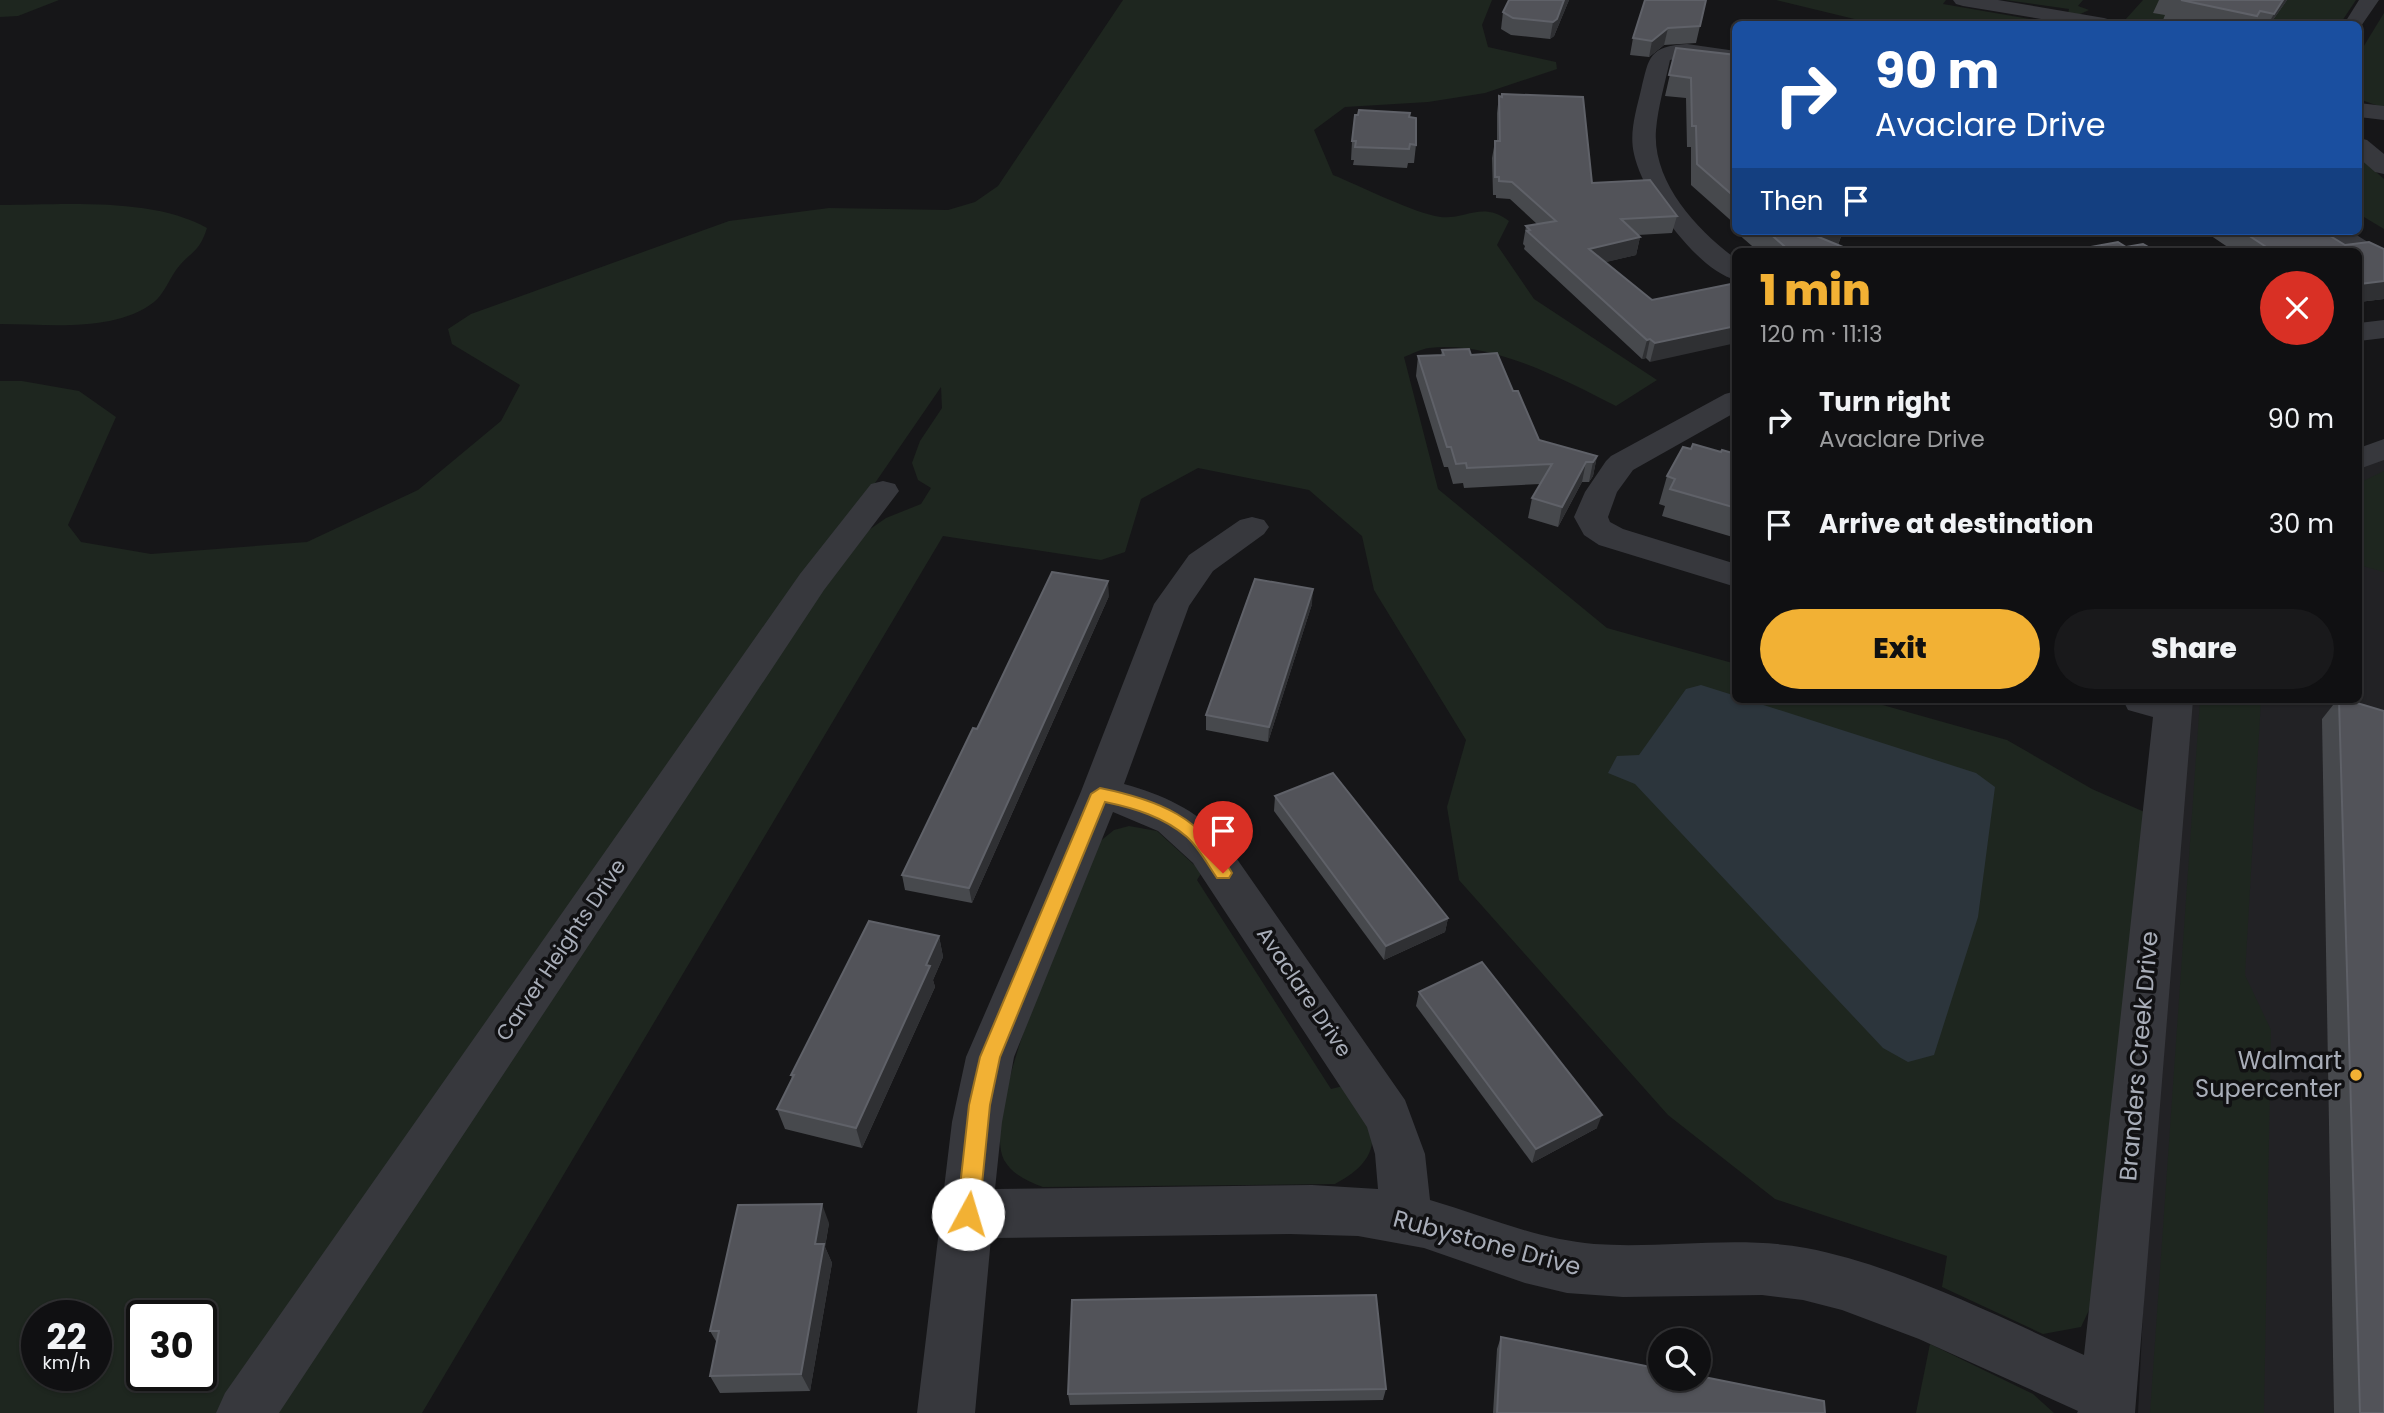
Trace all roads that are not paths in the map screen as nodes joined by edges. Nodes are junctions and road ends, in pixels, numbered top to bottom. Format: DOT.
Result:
graph roads {
  1 [pos="1963,0"];
  2 [pos="2369,0"];
  3 [pos="2101,18"];
  4 [pos="2356,21"];
  5 [pos="1732,57"];
  6 [pos="2362,110"];
  7 [pos="2384,113"];
  8 [pos="2362,148"];
  9 [pos="2384,167"];
  10 [pos="2338,235"];
  11 [pos="2360,248"];
  12 [pos="2362,249"];
  13 [pos="2384,263"];
  14 [pos="1732,269"];
  15 [pos="2384,329"];
  16 [pos="2362,332"];
  17 [pos="1732,402"];
  18 [pos="883,491"];
  19 [pos="1252,527"];
  20 [pos="1732,575"];
  21 [pos="2163,703"];
  22 [pos="1100,794"];
  23 [pos="968,1214"];
  24 [pos="1403,1218"];
  25 [pos="2106,1404"];
  26 [pos="245,1413"];
  27 [pos="946,1413"];
  1 -- 3 [label="street"];
  2 -- 4 [label="street"];
  5 -- 14 [label="street"];
  6 -- 7 [label="street"];
  8 -- 9 [label="street"];
  10 -- 11 [label="street"];
  12 -- 13 [label="street"];
  15 -- 16 [label="street"];
  17 -- 20 [label="street"];
  18 -- 26 [label="street, Carver Heights Drive"];
  19 -- 22 [label="street"];
  21 -- 25 [label="street, Branders Creek Drive"];
  22 -- 23 [label="street"];
  22 -- 24 [label="street, Avaclare Drive"];
  23 -- 24 [label="street, Rubystone Drive"];
  23 -- 27 [label="street"];
  24 -- 25 [label="street, Rubystone Drive"];
}
